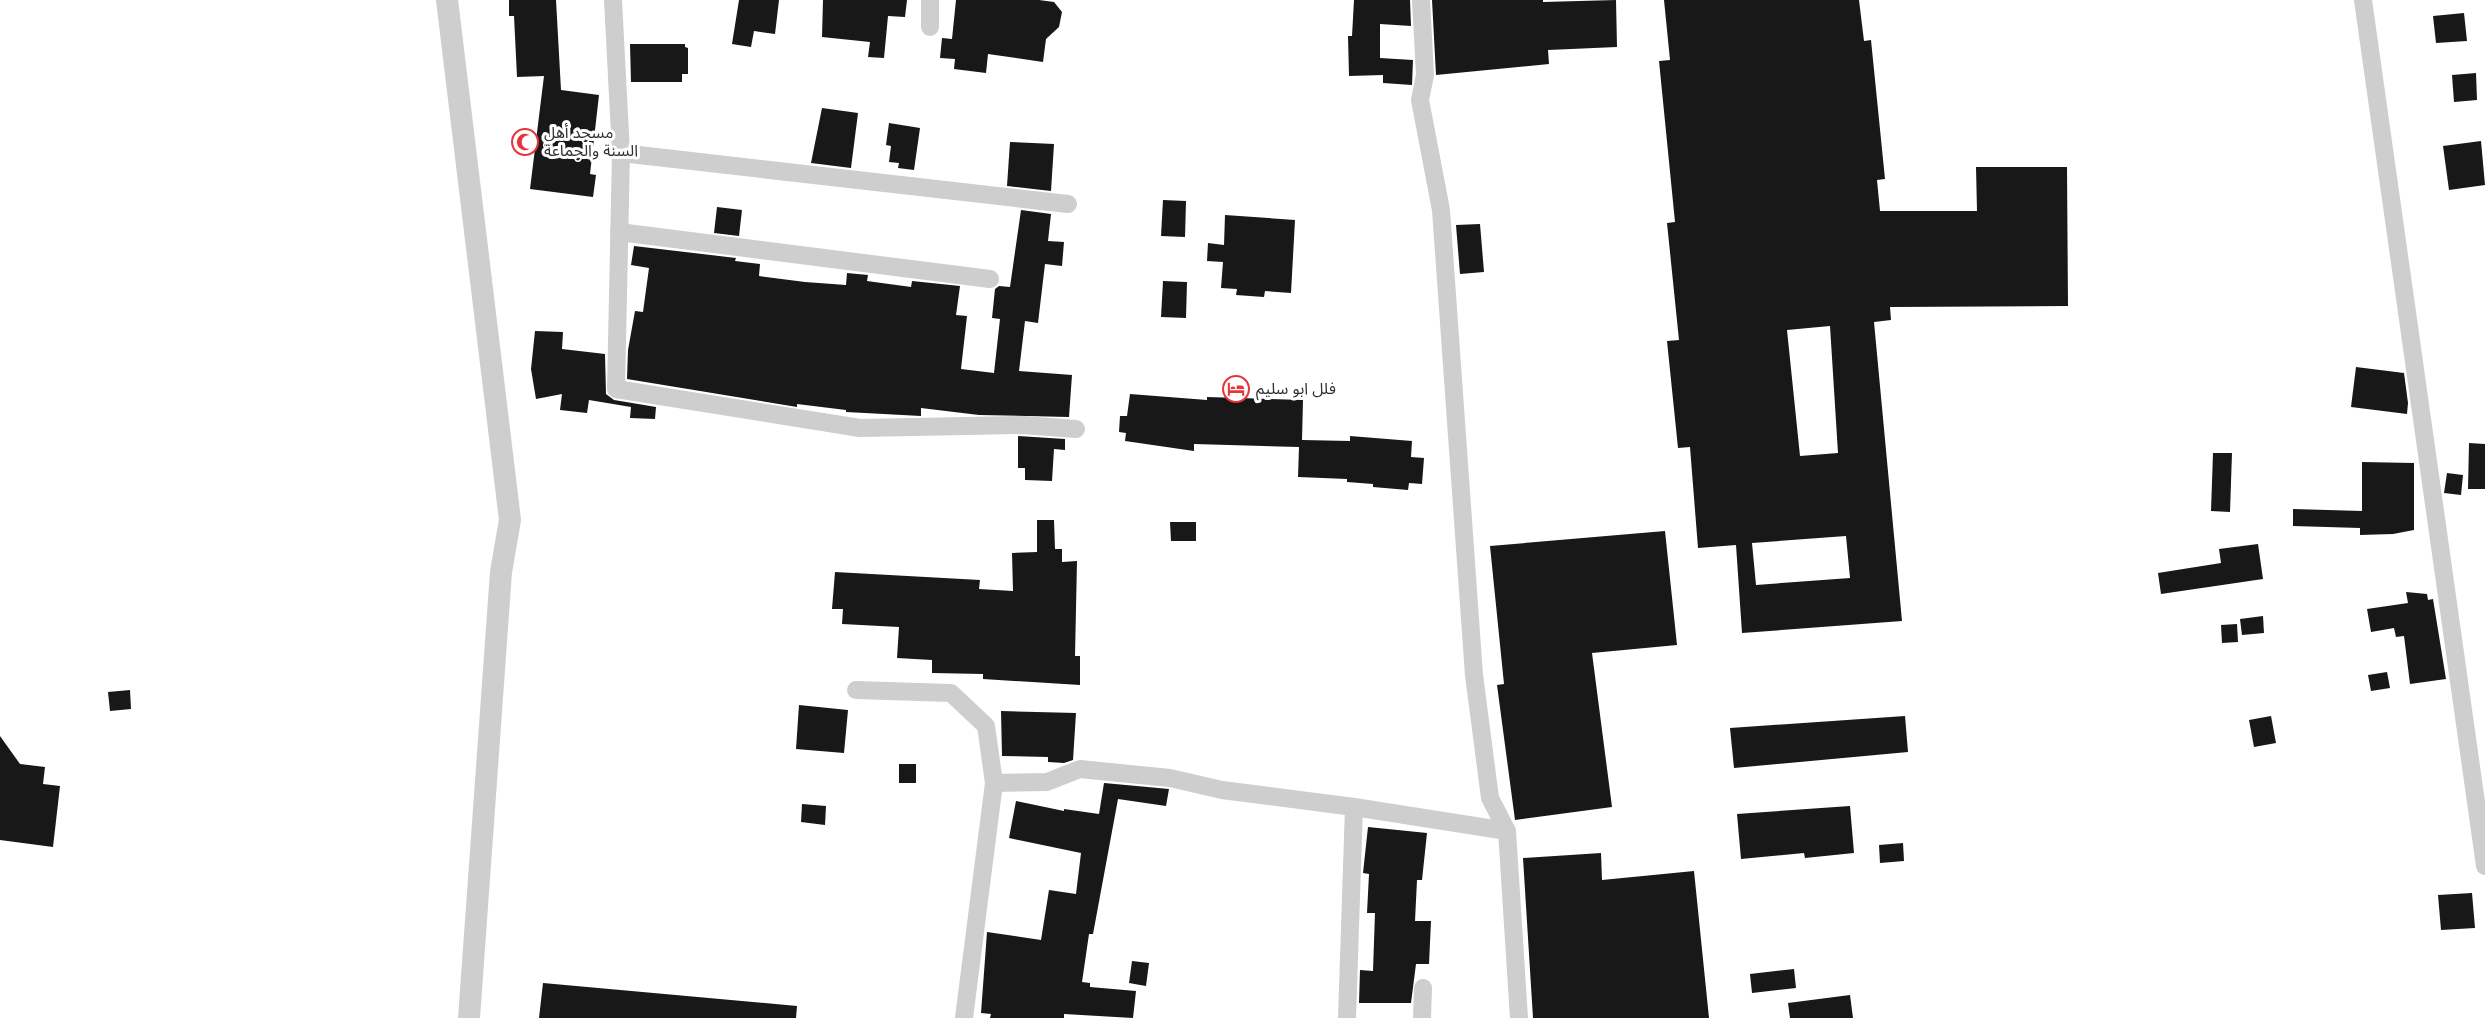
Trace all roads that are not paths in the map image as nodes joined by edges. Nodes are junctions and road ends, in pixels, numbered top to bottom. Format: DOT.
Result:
graph roads {
  1 [pos="447,0"];
  2 [pos="614,0"];
  3 [pos="930,0"];
  4 [pos="1421,0"];
  5 [pos="2363,0"];
  6 [pos="930,27"];
  7 [pos="621,153"];
  8 [pos="1068,204"];
  9 [pos="619,232"];
  10 [pos="990,279"];
  11 [pos="1076,429"];
  12 [pos="856,690"];
  13 [pos="994,783"];
  14 [pos="1354,807"];
  15 [pos="1508,831"];
  16 [pos="2485,866"];
  17 [pos="1423,988"];
  18 [pos="469,1018"];
  19 [pos="964,1018"];
  20 [pos="1347,1018"];
  21 [pos="1422,1018"];
  22 [pos="1519,1018"];
  1 -- 18 [label="street"];
  2 -- 7 [label="street"];
  3 -- 6 [label="street"];
  4 -- 15 [label="street"];
  5 -- 16 [label="street"];
  7 -- 8 [label="street"];
  7 -- 9 [label="street"];
  9 -- 10 [label="street"];
  9 -- 11 [label="street"];
  12 -- 13 [label="street"];
  13 -- 14 [label="street"];
  13 -- 19 [label="street"];
  14 -- 15 [label="street"];
  14 -- 20 [label="street"];
  15 -- 22 [label="street"];
  17 -- 21 [label="street"];
}
